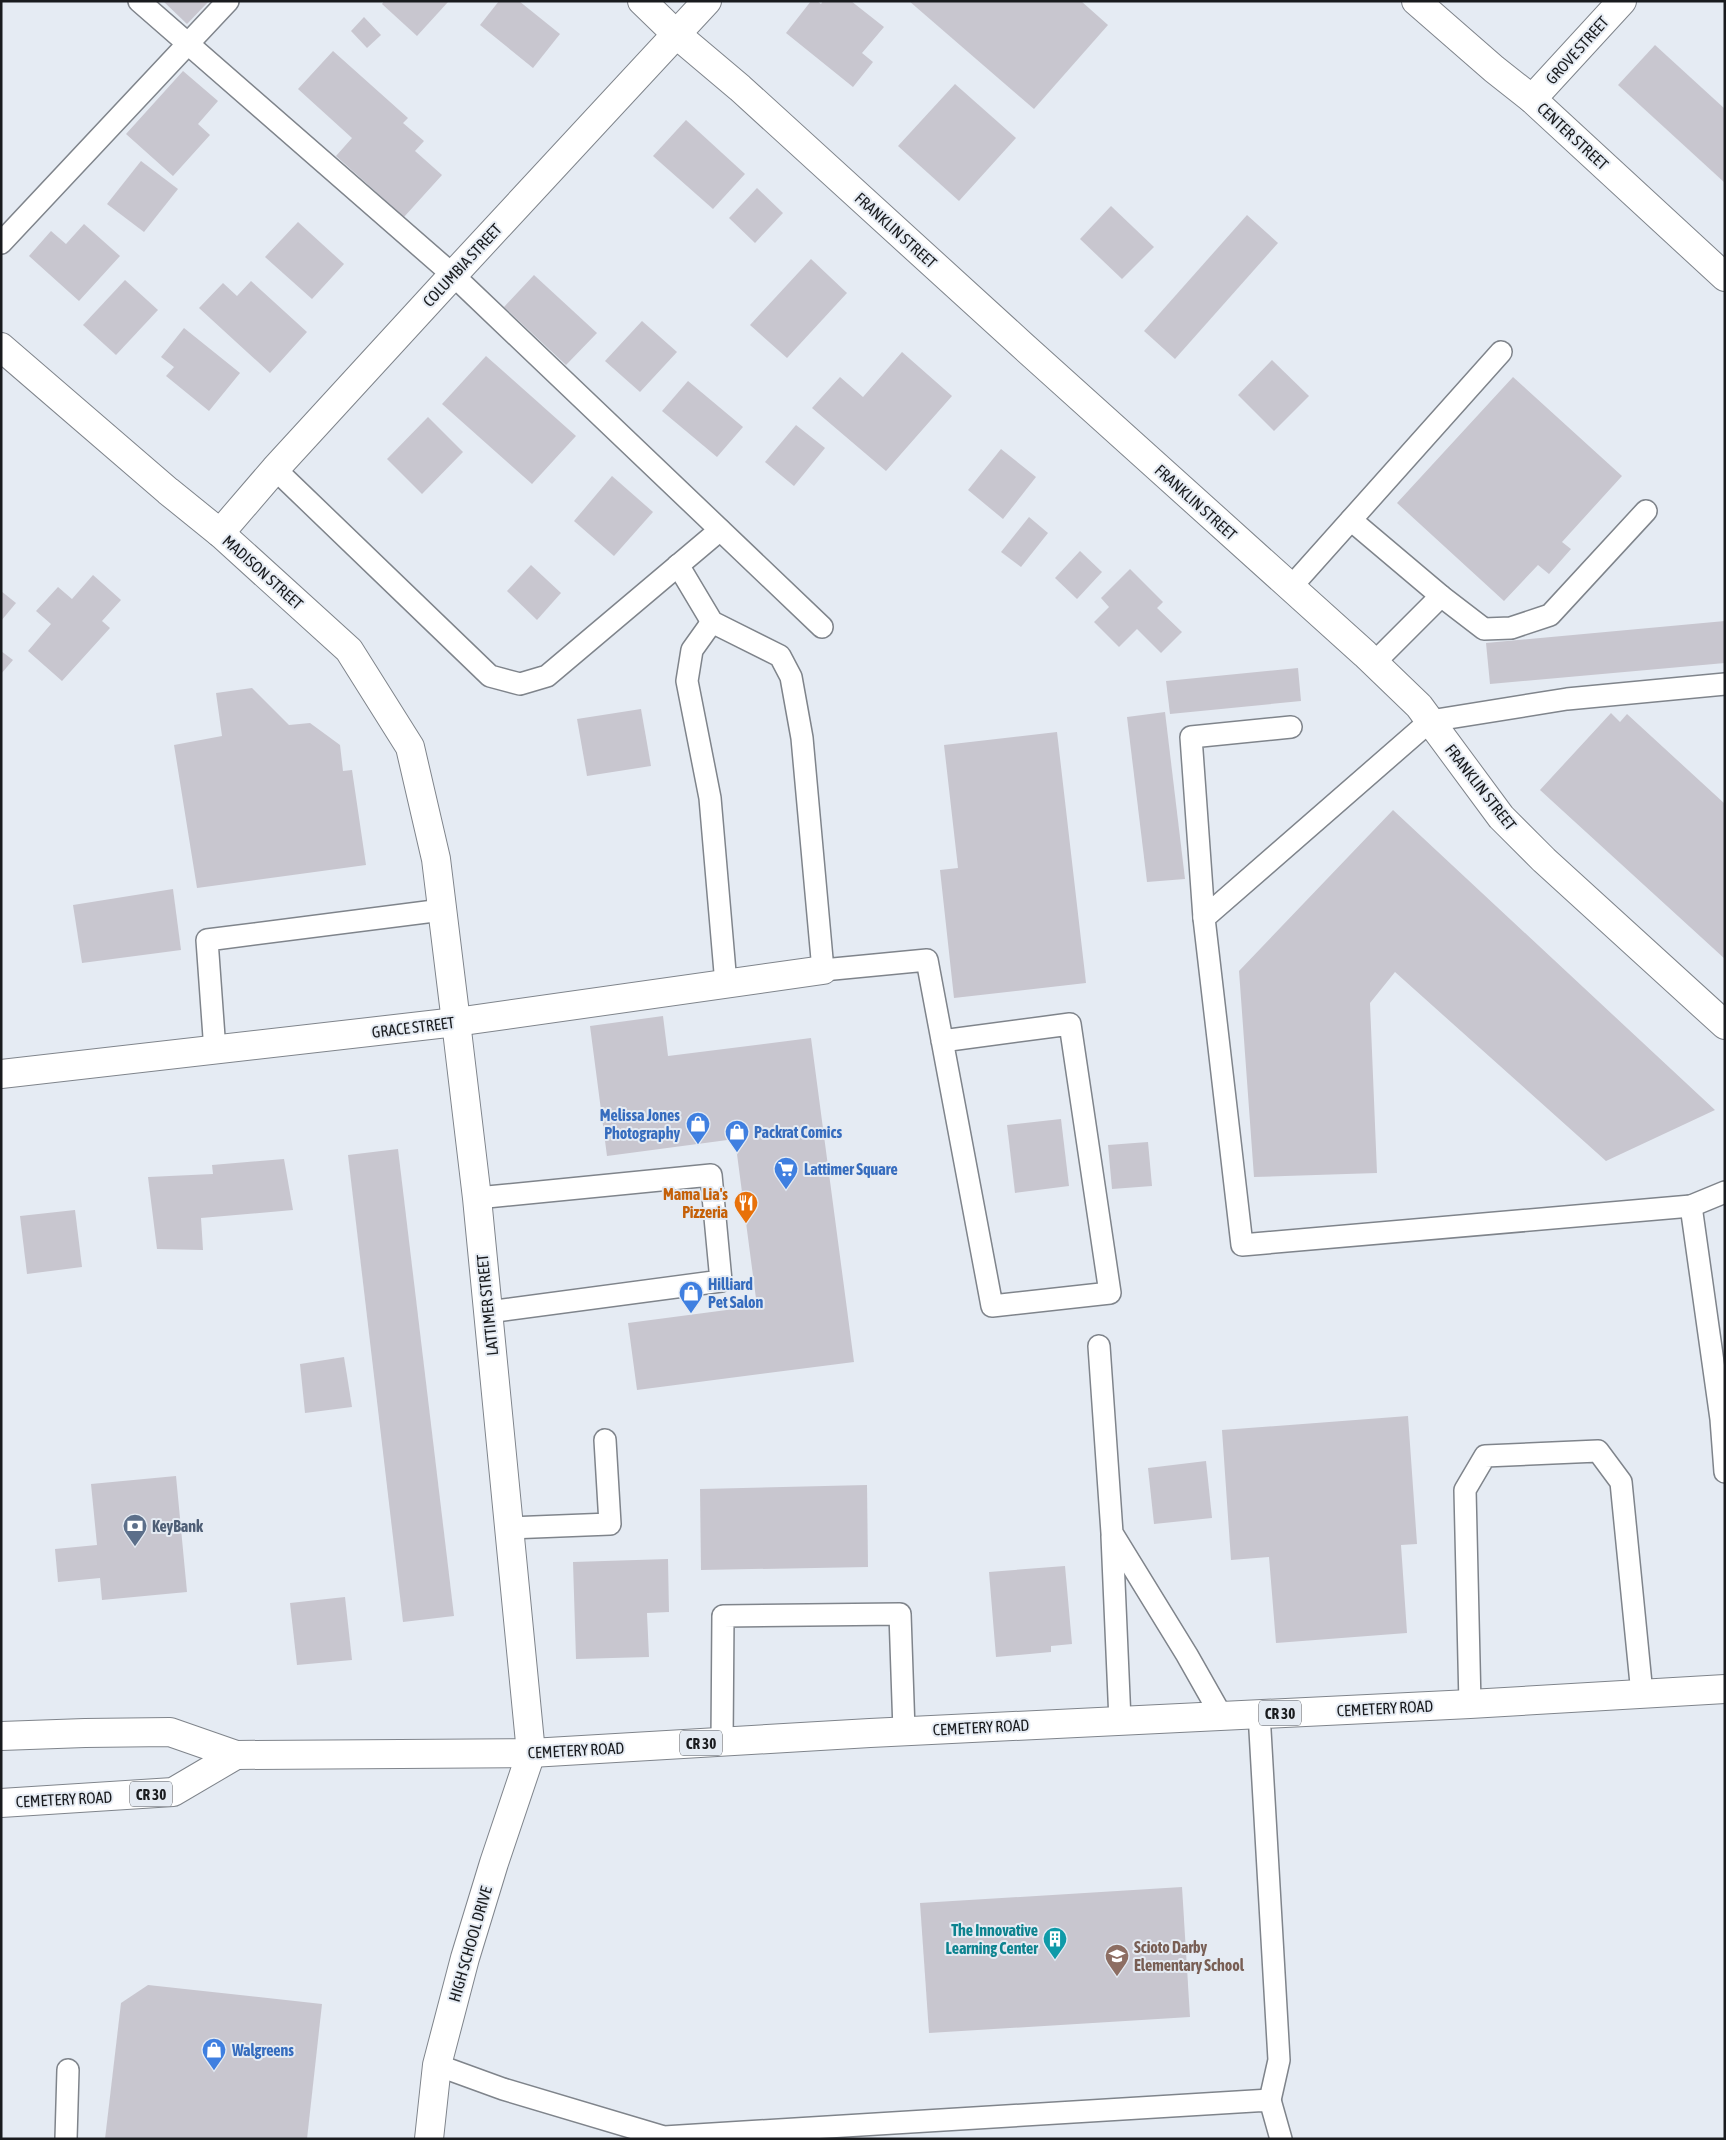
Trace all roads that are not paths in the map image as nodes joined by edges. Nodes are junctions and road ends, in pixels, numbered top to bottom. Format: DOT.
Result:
graph roads {
  1 [pos="139,1"];
  2 [pos="228,1"];
  3 [pos="642,1"];
  4 [pos="708,1"];
  5 [pos="1416,1"];
  6 [pos="1622,1"];
  7 [pos="676,34"];
  8 [pos="188,44"];
  9 [pos="1532,99"];
  10 [pos="1,243"];
  11 [pos="453,275"];
  12 [pos="1725,277"];
  13 [pos="1,347"];
  14 [pos="1501,352"];
  15 [pos="275,469"];
  16 [pos="1646,511"];
  17 [pos="1351,520"];
  18 [pos="720,530"];
  19 [pos="220,533"];
  20 [pos="678,565"];
  21 [pos="1291,587"];
  22 [pos="1441,596"];
  23 [pos="712,622"];
  24 [pos="822,627"];
  25 [pos="1374,663"];
  26 [pos="1725,684"];
  27 [pos="1430,721"];
  28 [pos="1291,727"];
  29 [pos="436,859"];
  30 [pos="442,910"];
  31 [pos="1204,918"];
  32 [pos="824,970"];
  33 [pos="726,984"];
  34 [pos="456,1022"];
  35 [pos="1725,1025"];
  36 [pos="942,1042"];
  37 [pos="216,1051"];
  38 [pos="1,1074"];
  39 [pos="1725,1192"];
  40 [pos="476,1198"];
  41 [pos="1690,1206"];
  42 [pos="488,1312"];
  43 [pos="1099,1346"];
  44 [pos="1723,1418"];
  45 [pos="605,1440"];
  46 [pos="1725,1472"];
  47 [pos="509,1528"];
  48 [pos="1112,1533"];
  49 [pos="1725,1688"];
  50 [pos="1642,1694"];
  51 [pos="1470,1704"];
  52 [pos="1259,1714"];
  53 [pos="1221,1716"];
  54 [pos="1120,1721"];
  55 [pos="904,1731"];
  56 [pos="1,1736"];
  57 [pos="722,1742"];
  58 [pos="531,1753"];
  59 [pos="236,1755"];
  60 [pos="1,1803"];
  61 [pos="437,2065"];
  62 [pos="68,2070"];
  63 [pos="1270,2100"];
  64 [pos="874,2124"];
  65 [pos="697,2137"];
  66 [pos="66,2139"];
  67 [pos="429,2139"];
  68 [pos="900,2139"];
  69 [pos="1281,2139"];
  1 -- 8 [label="lane"];
  2 -- 8 [label="lane"];
  3 -- 7 [label="street, FRANKLIN STREET"];
  4 -- 7 [label="street, COLUMBIA STREET"];
  5 -- 9 [label="street, CENTER STREET"];
  6 -- 9 [label="street, GROVE STREET"];
  7 -- 11 [label="street, COLUMBIA STREET"];
  7 -- 21 [label="street, FRANKLIN STREET"];
  8 -- 10 [label="lane"];
  8 -- 11 [label="lane"];
  9 -- 12 [label="street, CENTER STREET"];
  11 -- 15 [label="street, COLUMBIA STREET"];
  11 -- 18 [label="lane"];
  13 -- 19 [label="street, MADISON STREET"];
  14 -- 17 [label="lane"];
  15 -- 19 [label="street, COLUMBIA STREET"];
  15 -- 20 [label="lane"];
  16 -- 22 [label="lane"];
  17 -- 21 [label="lane"];
  17 -- 22 [label="lane"];
  18 -- 20 [label="lane"];
  18 -- 24 [label="lane"];
  19 -- 29 [label="street, MADISON STREET"];
  20 -- 23 [label="lane"];
  21 -- 25 [label="street, FRANKLIN STREET"];
  22 -- 25 [label="lane"];
  23 -- 32 [label="lane"];
  23 -- 33 [label="lane"];
  25 -- 27 [label="street, FRANKLIN STREET"];
  26 -- 27 [label="lane"];
  27 -- 31 [label="lane"];
  27 -- 35 [label="street, FRANKLIN STREET"];
  28 -- 31 [label="lane"];
  29 -- 30 [label="street, LATTIMER STREET"];
  30 -- 34 [label="street, LATTIMER STREET"];
  30 -- 37 [label="lane"];
  31 -- 41 [label="lane"];
  32 -- 33 [label="street, GRACE STREET"];
  32 -- 36 [label="lane"];
  33 -- 34 [label="street, GRACE STREET"];
  34 -- 37 [label="street, GRACE STREET"];
  34 -- 40 [label="street, LATTIMER STREET"];
  36 -- 36 [label="lane"];
  37 -- 38 [label="street, GRACE STREET"];
  39 -- 41 [label="lane"];
  40 -- 42 [label="street, LATTIMER STREET"];
  40 -- 42 [label="lane"];
  41 -- 44 [label="lane"];
  42 -- 47 [label="street, LATTIMER STREET"];
  43 -- 48 [label="lane"];
  44 -- 46 [label="lane"];
  45 -- 47 [label="lane"];
  47 -- 58 [label="street, LATTIMER STREET"];
  48 -- 53 [label="lane"];
  48 -- 54 [label="lane"];
  49 -- 50 [label="street, CEMETERY ROAD / CR 30"];
  50 -- 51 [label="street, CEMETERY ROAD / CR 30"];
  50 -- 51 [label="lane"];
  51 -- 52 [label="street, CEMETERY ROAD / CR 30"];
  52 -- 53 [label="street, CEMETERY ROAD / CR 30"];
  52 -- 63 [label="lane"];
  53 -- 54 [label="street, CEMETERY ROAD / CR 30"];
  54 -- 55 [label="street, CEMETERY ROAD / CR 30"];
  55 -- 57 [label="street, CEMETERY ROAD / CR 30"];
  55 -- 57 [label="lane"];
  56 -- 59 [label="street, CEMETERY ROAD / CR 30"];
  57 -- 58 [label="street, CEMETERY ROAD / CR 30"];
  58 -- 59 [label="street, CEMETERY ROAD / CR 30"];
  58 -- 61 [label="street, HIGH SCHOOL DRIVE"];
  59 -- 60 [label="street, CEMETERY ROAD / CR 30"];
  61 -- 65 [label="lane"];
  61 -- 67 [label="street, HIGH SCHOOL DRIVE"];
  62 -- 66 [label="lane"];
  63 -- 64 [label="lane"];
  63 -- 69 [label="lane"];
  64 -- 65 [label="lane"];
  64 -- 68 [label="lane"];
}
